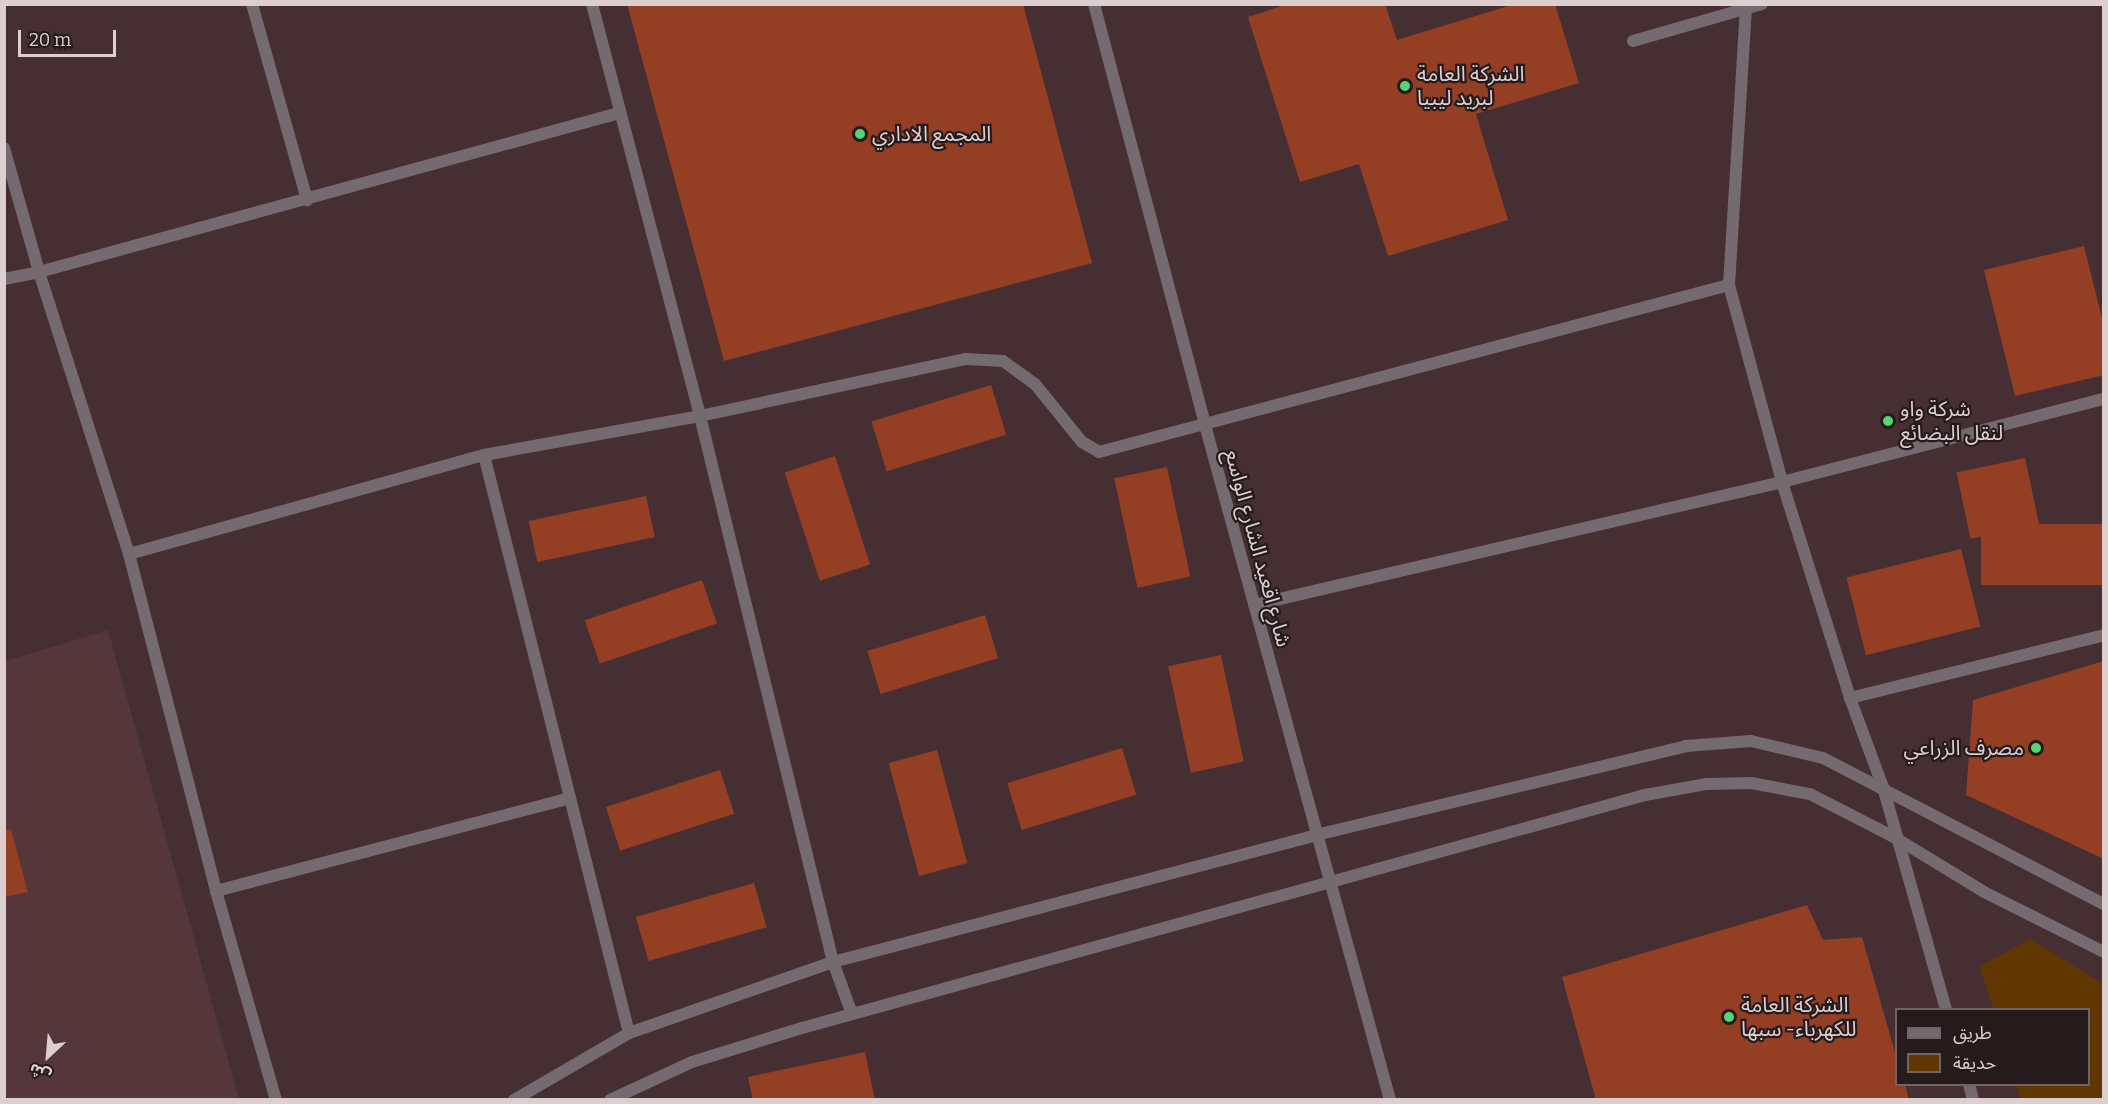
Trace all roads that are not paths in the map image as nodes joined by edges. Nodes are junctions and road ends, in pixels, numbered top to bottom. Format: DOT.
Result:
graph roads {
  1 [pos="252,4"];
  2 [pos="592,4"];
  3 [pos="1094,4"];
  4 [pos="1762,4"];
  5 [pos="1746,9"];
  6 [pos="1633,41"];
  7 [pos="619,112"];
  8 [pos="4,148"];
  9 [pos="307,200"];
  10 [pos="39,272"];
  11 [pos="4,279"];
  12 [pos="1729,285"];
  13 [pos="2103,399"];
  14 [pos="700,416"];
  15 [pos="1205,425"];
  16 [pos="484,455"];
  17 [pos="1782,482"];
  18 [pos="129,555"];
  19 [pos="1254,605"];
  20 [pos="2103,635"];
  21 [pos="1850,698"];
  22 [pos="1883,787"];
  23 [pos="570,798"];
  24 [pos="1316,835"];
  25 [pos="1894,837"];
  26 [pos="1329,883"];
  27 [pos="216,891"];
  28 [pos="2103,904"];
  29 [pos="2103,952"];
  30 [pos="833,962"];
  31 [pos="1945,1008"];
  32 [pos="852,1014"];
  33 [pos="629,1033"];
  34 [pos="276,1100"];
  35 [pos="514,1100"];
  36 [pos="610,1100"];
  37 [pos="1390,1100"];
  1 -- 9 [label="street"];
  2 -- 7 [label="street"];
  3 -- 15 [label="street, شارع اقعيد الشارع الواسع"];
  4 -- 5 [label="street"];
  5 -- 6 [label="street"];
  5 -- 12 [label="street"];
  7 -- 9 [label="street"];
  7 -- 14 [label="street"];
  8 -- 10 [label="street"];
  9 -- 10 [label="street"];
  10 -- 11 [label="street"];
  10 -- 18 [label="street"];
  12 -- 15 [label="street"];
  12 -- 17 [label="street"];
  13 -- 17 [label="street"];
  14 -- 15 [label="street"];
  14 -- 16 [label="street"];
  14 -- 30 [label="street"];
  15 -- 19 [label="street, شارع اقعيد الشارع الواسع"];
  16 -- 18 [label="street"];
  16 -- 23 [label="street"];
  17 -- 19 [label="street"];
  17 -- 21 [label="street"];
  18 -- 27 [label="street"];
  19 -- 24 [label="street, شارع اقعيد الشارع الواسع"];
  20 -- 21 [label="street"];
  21 -- 22 [label="street"];
  22 -- 24 [label="street"];
  22 -- 25 [label="street"];
  22 -- 28 [label="street"];
  23 -- 27 [label="street"];
  23 -- 33 [label="street"];
  24 -- 26 [label="street, شارع اقعيد الشارع الواسع"];
  24 -- 30 [label="street"];
  25 -- 26 [label="street"];
  25 -- 29 [label="street"];
  25 -- 31 [label="street"];
  26 -- 32 [label="street"];
  26 -- 37 [label="street, شارع اقعيد الشارع الواسع"];
  27 -- 34 [label="street"];
  30 -- 32 [label="street"];
  30 -- 33 [label="street"];
  32 -- 36 [label="street"];
  33 -- 35 [label="street"];
}
